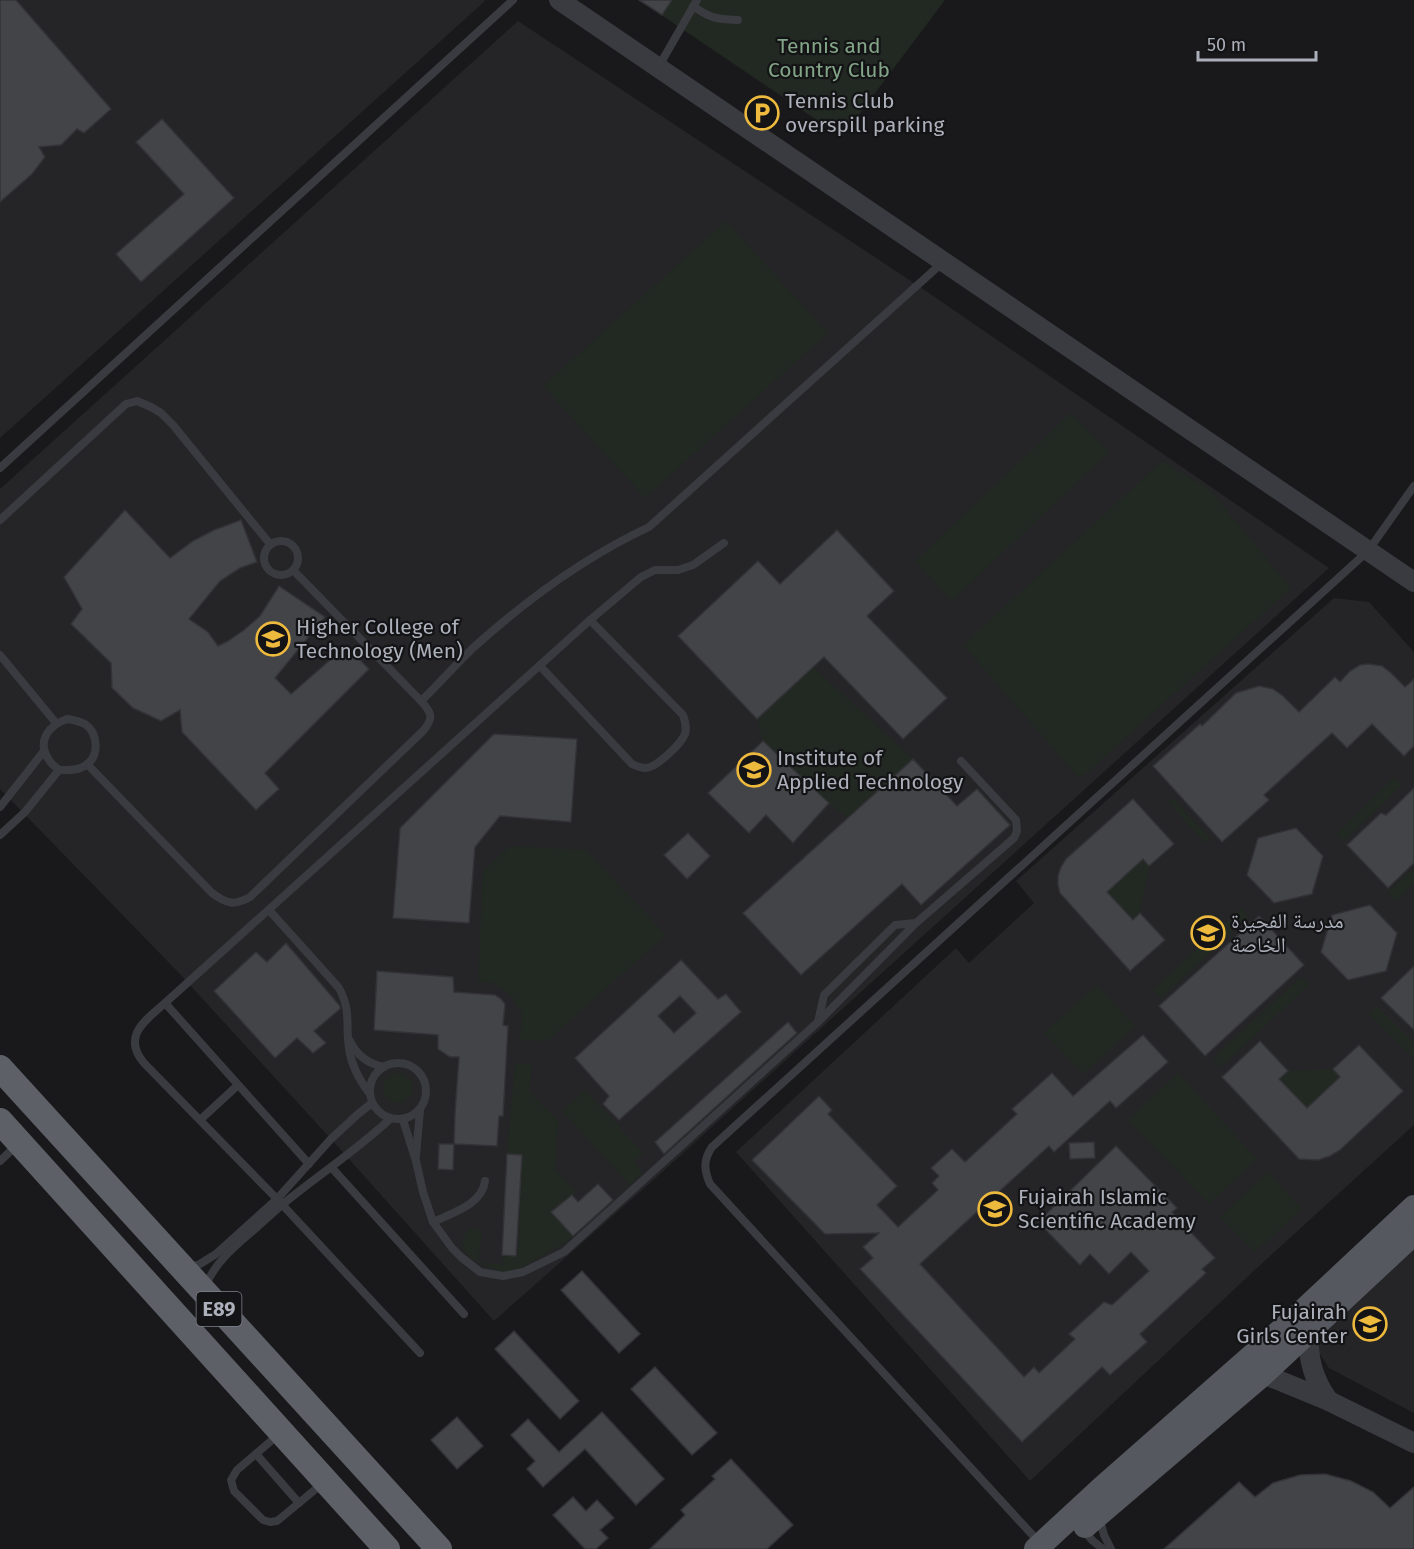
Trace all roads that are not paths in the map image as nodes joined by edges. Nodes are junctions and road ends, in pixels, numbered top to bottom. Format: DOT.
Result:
graph roads {
  1 [pos="513,0"];
  2 [pos="559,0"];
  3 [pos="695,3"];
  4 [pos="738,20"];
  5 [pos="658,68"];
  6 [pos="944,262"];
  7 [pos="0,468"];
  8 [pos="1414,486"];
  9 [pos="0,520"];
  10 [pos="724,543"];
  11 [pos="270,544"];
  12 [pos="1368,551"];
  13 [pos="293,570"];
  14 [pos="1414,582"];
  15 [pos="590,620"];
  16 [pos="0,655"];
  17 [pos="540,666"];
  18 [pos="421,701"];
  19 [pos="57,723"];
  20 [pos="44,751"];
  21 [pos="961,761"];
  22 [pos="87,764"];
  23 [pos="59,770"];
  24 [pos="0,807"];
  25 [pos="0,823"];
  26 [pos="3,832"];
  27 [pos="269,910"];
  28 [pos="916,923"];
  29 [pos="165,1002"];
  30 [pos="818,1022"];
  31 [pos="348,1037"];
  32 [pos="384,1067"];
  33 [pos="0,1068"];
  34 [pos="238,1084"];
  35 [pos="370,1094"];
  36 [pos="372,1103"];
  37 [pos="420,1110"];
  38 [pos="390,1119"];
  39 [pos="0,1120"];
  40 [pos="200,1120"];
  41 [pos="403,1120"];
  42 [pos="20,1142"];
  43 [pos="0,1161"];
  44 [pos="416,1161"];
  45 [pos="309,1164"];
  46 [pos="332,1168"];
  47 [pos="485,1181"];
  48 [pos="279,1202"];
  49 [pos="1414,1207"];
  50 [pos="433,1222"];
  51 [pos="1414,1233"];
  52 [pos="182,1269"];
  53 [pos="203,1292"];
  54 [pos="464,1314"];
  55 [pos="1309,1331"];
  56 [pos="420,1353"];
  57 [pos="1253,1370"];
  58 [pos="1329,1401"];
  59 [pos="282,1432"];
  60 [pos="1414,1443"];
  61 [pos="256,1454"];
  62 [pos="326,1481"];
  63 [pos="298,1503"];
  64 [pos="1100,1512"];
  65 [pos="1078,1522"];
  66 [pos="383,1548"];
  67 [pos="1046,1548"];
  68 [pos="439,1549"];
  69 [pos="1103,1549"];
  70 [pos="1111,1549"];
  1 -- 7 [label="lane"];
  2 -- 5 [label="street"];
  3 -- 4 [label="lane"];
  3 -- 5 [label="lane"];
  5 -- 6 [label="street"];
  6 -- 12 [label="street"];
  6 -- 18 [label="lane"];
  8 -- 12 [label="lane"];
  9 -- 11 [label="lane"];
  10 -- 15 [label="lane"];
  11 -- 13 [label="lane"];
  11 -- 13 [label="lane"];
  12 -- 14 [label="street"];
  12 -- 67 [label="lane"];
  13 -- 18 [label="lane"];
  15 -- 17 [label="lane"];
  15 -- 17 [label="lane"];
  16 -- 19 [label="lane"];
  17 -- 27 [label="lane"];
  18 -- 22 [label="lane"];
  19 -- 20 [label="lane"];
  19 -- 22 [label="lane"];
  20 -- 23 [label="lane"];
  20 -- 24 [label="lane"];
  21 -- 28 [label="lane"];
  22 -- 23 [label="lane"];
  23 -- 26 [label="lane"];
  25 -- 26 [label="lane"];
  27 -- 29 [label="lane"];
  27 -- 31 [label="lane"];
  28 -- 30 [label="lane"];
  28 -- 30 [label="lane"];
  29 -- 34 [label="lane"];
  29 -- 40 [label="lane"];
  30 -- 50 [label="lane"];
  31 -- 32 [label="lane"];
  31 -- 35 [label="lane"];
  32 -- 35 [label="lane"];
  32 -- 37 [label="lane"];
  33 -- 52 [label="highway, E89"];
  34 -- 40 [label="lane"];
  34 -- 45 [label="lane"];
  35 -- 36 [label="lane"];
  36 -- 38 [label="lane"];
  36 -- 45 [label="lane"];
  37 -- 41 [label="lane"];
  37 -- 44 [label="lane"];
  38 -- 41 [label="lane"];
  38 -- 46 [label="lane"];
  39 -- 42 [label="highway, E89"];
  40 -- 48 [label="lane"];
  41 -- 44 [label="lane"];
  42 -- 43 [label="lane"];
  42 -- 59 [label="highway, E89"];
  44 -- 50 [label="lane"];
  45 -- 48 [label="lane"];
  46 -- 48 [label="lane"];
  46 -- 54 [label="lane"];
  47 -- 50 [label="lane"];
  48 -- 52 [label="lane"];
  48 -- 53 [label="lane"];
  48 -- 56 [label="lane"];
  49 -- 57 [label="main road"];
  51 -- 55 [label="main road"];
  52 -- 53 [label="highway, E89"];
  53 -- 68 [label="highway, E89"];
  55 -- 57 [label="main road"];
  55 -- 58 [label="street"];
  57 -- 58 [label="street"];
  57 -- 64 [label="main road"];
  57 -- 65 [label="main road"];
  58 -- 60 [label="street"];
  59 -- 61 [label="lane"];
  59 -- 62 [label="highway, E89"];
  61 -- 63 [label="lane"];
  61 -- 63 [label="lane"];
  62 -- 63 [label="lane"];
  62 -- 66 [label="highway, E89"];
  64 -- 65 [label="main road"];
  64 -- 70 [label="lane"];
  65 -- 67 [label="main road"];
  65 -- 69 [label="lane"];
}
